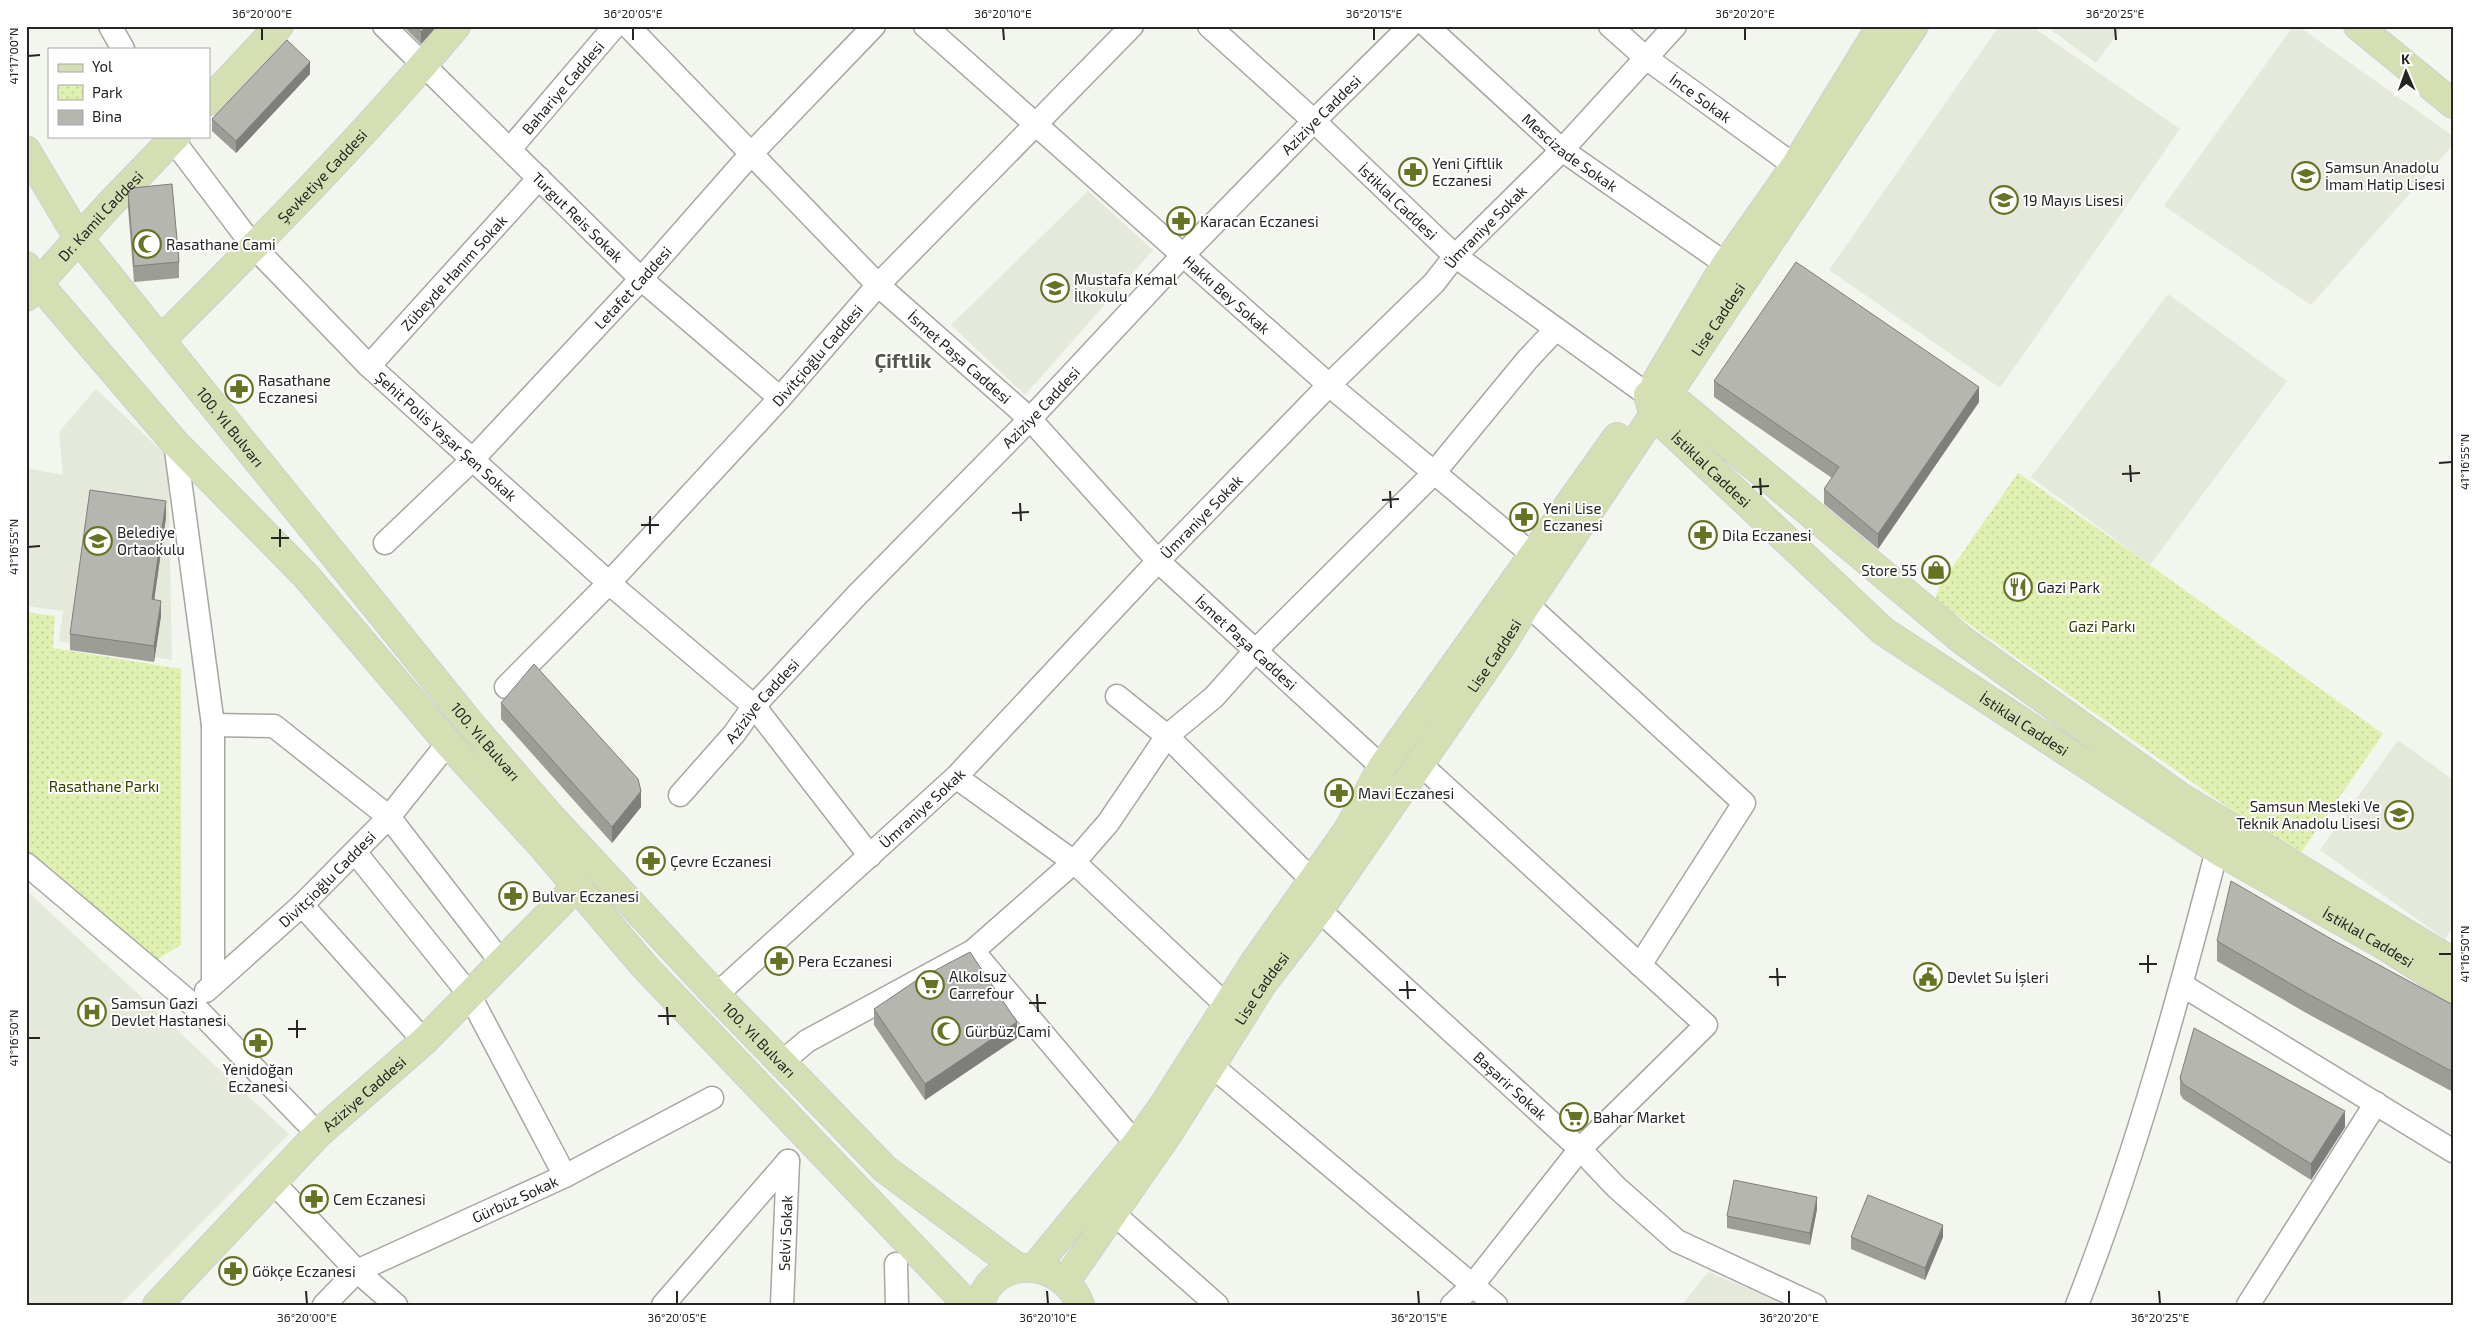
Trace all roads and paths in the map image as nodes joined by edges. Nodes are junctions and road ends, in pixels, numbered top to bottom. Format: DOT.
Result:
graph roads {
  1 [pos="110,26"];
  2 [pos="279,26"];
  3 [pos="384,26"];
  4 [pos="456,26"];
  5 [pos="615,26"];
  6 [pos="628,26"];
  7 [pos="874,26"];
  8 [pos="925,26"];
  9 [pos="1132,26"];
  10 [pos="1209,26"];
  11 [pos="1410,26"];
  12 [pos="1426,26"];
  13 [pos="1610,26"];
  14 [pos="1675,26"];
  15 [pos="1880,26"];
  16 [pos="1914,26"];
  17 [pos="2358,26"];
  18 [pos="122,48"];
  19 [pos="1646,58"];
  20 [pos="424,65"];
  21 [pos="210,100"];
  22 [pos="2453,104"];
  23 [pos="1314,121"];
  24 [pos="1036,125"];
  25 [pos="172,138"];
  26 [pos="174,138"];
  27 [pos="510,149"];
  28 [pos="26,150"];
  29 [pos="1562,150"];
  30 [pos="750,155"];
  31 [pos="1795,166"];
  32 [pos="539,178"];
  33 [pos="79,238"];
  34 [pos="254,247"];
  35 [pos="1184,254"];
  36 [pos="1454,256"];
  37 [pos="1726,264"];
  38 [pos="641,279"];
  39 [pos="30,282"];
  40 [pos="878,285"];
  41 [pos="1555,330"];
  42 [pos="161,340"];
  43 [pos="369,366"];
  44 [pos="1329,385"];
  45 [pos="780,398"];
  46 [pos="1656,402"];
  47 [pos="1030,419"];
  48 [pos="175,443"];
  49 [pos="473,459"];
  50 [pos="1433,474"];
  51 [pos="385,543"];
  52 [pos="1533,555"];
  53 [pos="1158,561"];
  54 [pos="609,583"];
  55 [pos="1527,604"];
  56 [pos="1256,650"];
  57 [pos="506,687"];
  58 [pos="1117,696"];
  59 [pos="754,706"];
  60 [pos="214,725"];
  61 [pos="1166,736"];
  62 [pos="448,743"];
  63 [pos="1419,764"];
  64 [pos="1382,767"];
  65 [pos="956,777"];
  66 [pos="680,794"];
  67 [pos="389,817"];
  68 [pos="2217,850"];
  69 [pos="354,852"];
  70 [pos="870,856"];
  71 [pos="1074,862"];
  72 [pos="26,864"];
  73 [pos="1312,880"];
  74 [pos="576,887"];
  75 [pos="302,905"];
  76 [pos="1318,910"];
  77 [pos="973,951"];
  78 [pos="501,962"];
  79 [pos="2453,962"];
  80 [pos="1640,965"];
  81 [pos="213,984"];
  82 [pos="2182,985"];
  83 [pos="2453,989"];
  84 [pos="469,994"];
  85 [pos="716,995"];
  86 [pos="193,1005"];
  87 [pos="1226,1006"];
  88 [pos="424,1041"];
  89 [pos="782,1062"];
  90 [pos="1212,1066"];
  91 [pos="712,1098"];
  92 [pos="2376,1102"];
  93 [pos="318,1134"];
  94 [pos="1136,1144"];
  95 [pos="1580,1149"];
  96 [pos="2453,1151"];
  97 [pos="565,1176"];
  98 [pos="274,1183"];
  99 [pos="1114,1214"];
  100 [pos="896,1264"];
  101 [pos="1027,1268"];
  102 [pos="357,1271"];
  103 [pos="1066,1281"];
  104 [pos="1472,1286"];
  105 [pos="157,1305"];
  106 [pos="324,1305"];
  107 [pos="396,1305"];
  108 [pos="663,1305"];
  109 [pos="782,1305"];
  110 [pos="897,1305"];
  111 [pos="968,1305"];
  112 [pos="980,1305"];
  113 [pos="1080,1305"];
  114 [pos="1217,1305"];
  115 [pos="1452,1305"];
  116 [pos="1496,1305"];
  117 [pos="1815,1305"];
  118 [pos="2078,1305"];
  119 [pos="2248,1305"];
  1 -- 18 [label="street"];
  2 -- 21 [label="main road"];
  3 -- 20 [label="street, Turgut Reis Sokak"];
  4 -- 20 [label="main road, Şevketiye Caddesi"];
  5 -- 27 [label="street, Bahariye Caddesi"];
  6 -- 30 [label="street, İsmet Paşa Caddesi"];
  7 -- 30 [label="street, Letafet Caddesi"];
  8 -- 24 [label="street, Hakkı Bey Sokak"];
  9 -- 24 [label="street, Divitçioğlu Caddesi"];
  10 -- 23 [label="street, İstiklal Caddesi"];
  11 -- 23 [label="street, Aziziye Caddesi"];
  12 -- 29 [label="street, Mescizade Sokak"];
  13 -- 19 [label="street, İnce Sokak"];
  14 -- 19 [label="street, Ümraniye Sokak"];
  15 -- 31 [label="main road, Lise Caddesi"];
  16 -- 46 [label="main road, Lise Caddesi"];
  17 -- 22 [label="main road"];
  19 -- 29 [label="street, Ümraniye Sokak"];
  19 -- 31 [label="street, İnce Sokak"];
  20 -- 27 [label="street, Turgut Reis Sokak"];
  20 -- 34 [label="main road, Şevketiye Caddesi"];
  23 -- 35 [label="street, Aziziye Caddesi"];
  23 -- 36 [label="street, İstiklal Caddesi"];
  24 -- 35 [label="street, Hakkı Bey Sokak"];
  24 -- 40 [label="street, Divitçioğlu Caddesi"];
  25 -- 33 [label="main road, Dr. Kamil Caddesi"];
  26 -- 34 [label="street, Şehit Polis Yaşar Şen Sokak"];
  27 -- 32 [label="street, Turgut Reis Sokak"];
  28 -- 33 [label="main road, 100. Yıl Bulvarı"];
  29 -- 36 [label="street, Ümraniye Sokak"];
  29 -- 37 [label="street, Mescizade Sokak"];
  30 -- 38 [label="street, Letafet Caddesi"];
  30 -- 40 [label="street, İsmet Paşa Caddesi"];
  31 -- 37 [label="main road, Lise Caddesi"];
  32 -- 38 [label="street, Turgut Reis Sokak"];
  32 -- 43 [label="street, Zübeyde Hanım Sokak"];
  33 -- 39 [label="main road, Dr. Kamil Caddesi"];
  33 -- 42 [label="main road, 100. Yıl Bulvarı"];
  34 -- 42 [label="main road, Şevketiye Caddesi"];
  34 -- 43 [label="street, Şehit Polis Yaşar Şen Sokak"];
  35 -- 44 [label="street, Hakkı Bey Sokak"];
  35 -- 47 [label="street, Aziziye Caddesi"];
  36 -- 41 [label="street, İstiklal Caddesi"];
  36 -- 44 [label="street, Ümraniye Sokak"];
  37 -- 46 [label="main road, Lise Caddesi"];
  38 -- 45 [label="street, Turgut Reis Sokak"];
  38 -- 49 [label="street, Letafet Caddesi"];
  39 -- 48 [label="main road, 100. Yıl Bulvarı"];
  40 -- 45 [label="street, Divitçioğlu Caddesi"];
  40 -- 47 [label="street, İsmet Paşa Caddesi"];
  41 -- 46 [label="street, İstiklal Caddesi"];
  41 -- 50 [label="street"];
  42 -- 85 [label="main road, 100. Yıl Bulvarı"];
  43 -- 49 [label="street, Şehit Polis Yaşar Şen Sokak"];
  44 -- 50 [label="street, Hakkı Bey Sokak"];
  44 -- 53 [label="street, Ümraniye Sokak"];
  45 -- 54 [label="street, Divitçioğlu Caddesi"];
  46 -- 52 [label="main road, Lise Caddesi"];
  46 -- 55 [label="main road, Lise Caddesi"];
  46 -- 68 [label="main road, İstiklal Caddesi"];
  46 -- 79 [label="main road, İstiklal Caddesi"];
  47 -- 53 [label="street, İsmet Paşa Caddesi"];
  47 -- 59 [label="street, Aziziye Caddesi"];
  48 -- 60 [label="street"];
  48 -- 62 [label="main road, 100. Yıl Bulvarı"];
  49 -- 51 [label="street, Letafet Caddesi"];
  49 -- 54 [label="street, Şehit Polis Yaşar Şen Sokak"];
  50 -- 52 [label="street, Hakkı Bey Sokak"];
  50 -- 56 [label="street"];
  52 -- 64 [label="main road, Lise Caddesi"];
  53 -- 56 [label="street, İsmet Paşa Caddesi"];
  53 -- 65 [label="street, Ümraniye Sokak"];
  54 -- 57 [label="street, Divitçioğlu Caddesi"];
  54 -- 59 [label="street, Şehit Polis Yaşar Şen Sokak"];
  55 -- 63 [label="main road, Lise Caddesi"];
  55 -- 80 [label="street"];
  56 -- 61 [label="street"];
  56 -- 64 [label="street, İsmet Paşa Caddesi"];
  58 -- 61 [label="street"];
  59 -- 66 [label="street, Aziziye Caddesi"];
  59 -- 70 [label="street, Şehit Polis Yaşar Şen Sokak"];
  60 -- 67 [label="street"];
  60 -- 81 [label="street"];
  61 -- 71 [label="street"];
  61 -- 73 [label="street"];
  62 -- 67 [label="street, Divitçioğlu Caddesi"];
  62 -- 74 [label="main road, 100. Yıl Bulvarı"];
  63 -- 76 [label="main road, Lise Caddesi"];
  63 -- 80 [label="street"];
  64 -- 73 [label="main road, Lise Caddesi"];
  65 -- 70 [label="street, Ümraniye Sokak"];
  65 -- 71 [label="street"];
  67 -- 69 [label="street, Divitçioğlu Caddesi"];
  67 -- 78 [label="street"];
  68 -- 82 [label="street"];
  68 -- 83 [label="main road, İstiklal Caddesi"];
  69 -- 75 [label="street, Divitçioğlu Caddesi"];
  69 -- 84 [label="street"];
  70 -- 85 [label="street, Ümraniye Sokak"];
  71 -- 77 [label="street"];
  71 -- 87 [label="street"];
  72 -- 86 [label="street"];
  73 -- 76 [label="street"];
  73 -- 87 [label="main road, Lise Caddesi"];
  74 -- 78 [label="main road, Aziziye Caddesi"];
  74 -- 111 [label="main road, 100. Yıl Bulvarı"];
  75 -- 81 [label="street, Divitçioğlu Caddesi"];
  75 -- 88 [label="street"];
  76 -- 90 [label="main road, Lise Caddesi"];
  76 -- 95 [label="street, Başarir Sokak"];
  77 -- 89 [label="street"];
  77 -- 94 [label="street"];
  78 -- 84 [label="main road, Aziziye Caddesi"];
  80 -- 95 [label="street"];
  81 -- 86 [label="street, Divitçioğlu Caddesi"];
  82 -- 92 [label="street"];
  82 -- 118 [label="street"];
  84 -- 88 [label="main road, Aziziye Caddesi"];
  84 -- 97 [label="street"];
  85 -- 89 [label="main road, 100. Yıl Bulvarı"];
  86 -- 93 [label="street"];
  87 -- 94 [label="main road, Lise Caddesi"];
  88 -- 93 [label="main road, Aziziye Caddesi"];
  89 -- 101 [label="main road, 100. Yıl Bulvarı"];
  90 -- 99 [label="main road, Lise Caddesi"];
  90 -- 104 [label="street"];
  91 -- 97 [label="street, Gürbüz Sokak"];
  92 -- 96 [label="street"];
  92 -- 119 [label="street"];
  93 -- 98 [label="main road, Aziziye Caddesi"];
  94 -- 101 [label="main road, Lise Caddesi"];
  95 -- 104 [label="street"];
  95 -- 117 [label="street, Başarir Sokak"];
  97 -- 102 [label="street, Gürbüz Sokak"];
  98 -- 102 [label="street"];
  98 -- 105 [label="main road, Aziziye Caddesi"];
  99 -- 103 [label="main road, Lise Caddesi"];
  99 -- 114 [label="street"];
  100 -- 110 [label="street"];
  101 -- 103 [label="main road, 100. Yıl Bulvarı"];
  101 -- 112 [label="main road"];
  102 -- 106 [label="street, Gürbüz Sokak"];
  102 -- 107 [label="street"];
  103 -- 113 [label="main road"];
  104 -- 115 [label="street"];
  104 -- 116 [label="street"];
  108 -- 109 [label="street, Selvi Sokak"];
}
